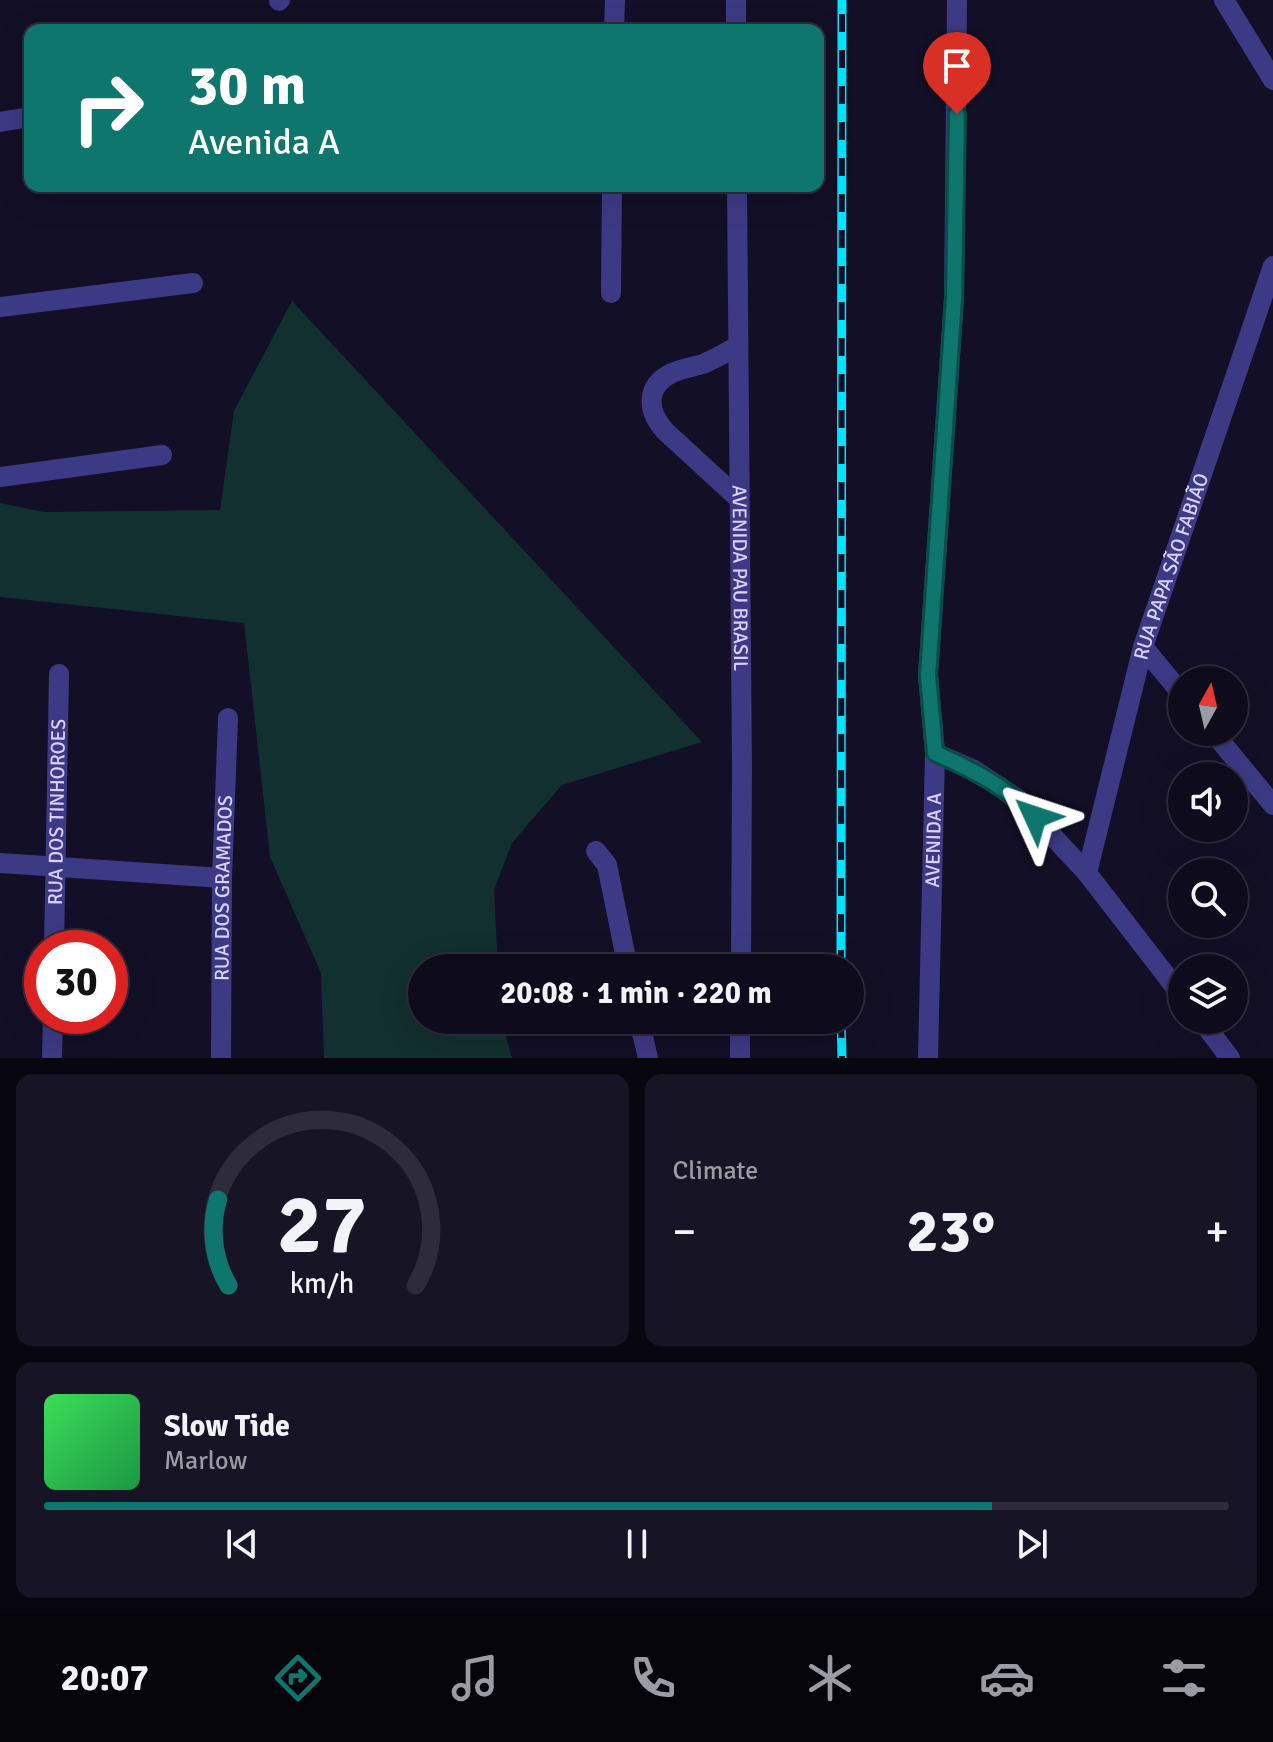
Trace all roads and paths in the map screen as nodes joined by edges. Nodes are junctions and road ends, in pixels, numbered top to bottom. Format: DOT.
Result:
graph roads {
  1 [pos="615,0"];
  2 [pos="736,0"];
  3 [pos="957,0"];
  4 [pos="1224,0"];
  5 [pos="614,24"];
  6 [pos="736,24"];
  7 [pos="1273,80"];
  8 [pos="24,118"];
  9 [pos="0,122"];
  10 [pos="612,192"];
  11 [pos="737,192"];
  12 [pos="1273,266"];
  13 [pos="193,283"];
  14 [pos="611,293"];
  15 [pos="0,307"];
  16 [pos="738,346"];
  17 [pos="162,455"];
  18 [pos="0,477"];
  19 [pos="739,499"];
  20 [pos="1143,647"];
  21 [pos="59,674"];
  22 [pos="1168,677"];
  23 [pos="228,718"];
  24 [pos="1225,746"];
  25 [pos="935,753"];
  26 [pos="1273,805"];
  27 [pos="596,851"];
  28 [pos="0,863"];
  29 [pos="55,866"];
  30 [pos="1087,873"];
  31 [pos="222,878"];
  32 [pos="54,930"];
  33 [pos="625,954"];
  34 [pos="741,954"];
  35 [pos="1168,978"];
  36 [pos="53,1034"];
  37 [pos="642,1034"];
  38 [pos="740,1034"];
  39 [pos="1212,1034"];
  40 [pos="52,1058"];
  41 [pos="221,1058"];
  42 [pos="648,1058"];
  43 [pos="740,1058"];
  44 [pos="928,1058"];
  45 [pos="1230,1058"];
  1 -- 5 [label="street"];
  2 -- 6 [label="street"];
  3 -- 25 [label="street, AVENIDA A"];
  4 -- 7 [label="street"];
  8 -- 9 [label="street"];
  10 -- 14 [label="street"];
  11 -- 16 [label="street, AVENIDA PAU BRASIL"];
  12 -- 20 [label="street, RUA PAPA SÃO FABIÃO"];
  13 -- 15 [label="street"];
  16 -- 19 [label="street, AVENIDA PAU BRASIL"];
  16 -- 19 [label="street"];
  17 -- 18 [label="street"];
  19 -- 34 [label="street, AVENIDA PAU BRASIL"];
  20 -- 22 [label="street"];
  20 -- 30 [label="street, RUA PAPA SÃO FABIÃO"];
  21 -- 29 [label="street, RUA DOS TINHOROES"];
  23 -- 31 [label="street, RUA DOS GRAMADOS"];
  24 -- 26 [label="street"];
  25 -- 30 [label="street"];
  25 -- 44 [label="street, AVENIDA A"];
  27 -- 33 [label="street"];
  28 -- 29 [label="street"];
  29 -- 31 [label="street"];
  29 -- 32 [label="street, RUA DOS TINHOROES"];
  30 -- 35 [label="street"];
  31 -- 41 [label="street, RUA DOS GRAMADOS"];
  36 -- 40 [label="street"];
  37 -- 42 [label="street"];
  38 -- 43 [label="street"];
  39 -- 45 [label="street"];
}
